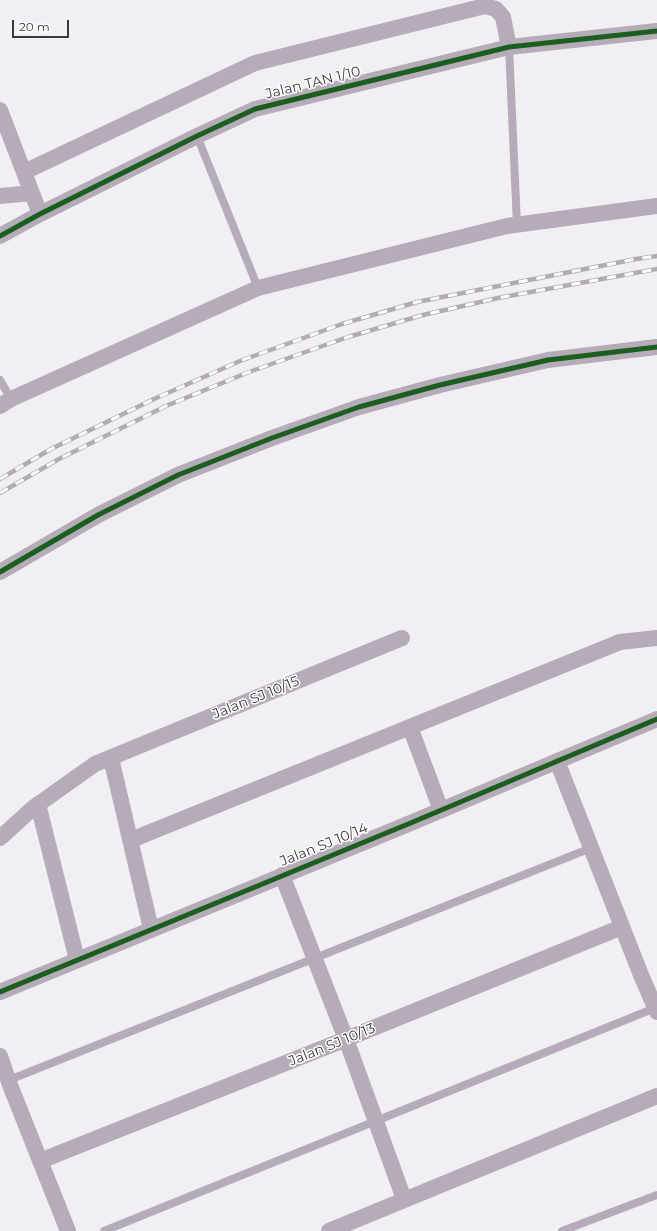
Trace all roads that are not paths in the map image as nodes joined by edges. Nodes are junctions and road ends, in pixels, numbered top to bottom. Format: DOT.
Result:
graph roads {
  1 [pos="657,31"];
  2 [pos="509,47"];
  3 [pos="0,110"];
  4 [pos="197,136"];
  5 [pos="24,172"];
  6 [pos="32,193"];
  7 [pos="0,196"];
  8 [pos="657,206"];
  9 [pos="40,214"];
  10 [pos="517,225"];
  11 [pos="0,236"];
  12 [pos="258,288"];
  13 [pos="657,347"];
  14 [pos="0,380"];
  15 [pos="6,403"];
  16 [pos="0,572"];
  17 [pos="402,638"];
  18 [pos="657,638"];
  19 [pos="657,719"];
  20 [pos="410,727"];
  21 [pos="111,758"];
  22 [pos="557,761"];
  23 [pos="38,804"];
  24 [pos="441,810"];
  25 [pos="0,838"];
  26 [pos="131,840"];
  27 [pos="591,848"];
  28 [pos="282,875"];
  29 [pos="622,927"];
  30 [pos="151,929"];
  31 [pos="314,958"];
  32 [pos="77,960"];
  33 [pos="0,992"];
  34 [pos="656,1010"];
  35 [pos="346,1039"];
  36 [pos="0,1056"];
  37 [pos="9,1080"];
  38 [pos="657,1096"];
  39 [pos="376,1121"];
  40 [pos="40,1161"];
  41 [pos="657,1195"];
  42 [pos="404,1199"];
  43 [pos="68,1231"];
  44 [pos="104,1231"];
  45 [pos="329,1231"];
  46 [pos="562,1231"];
  1 -- 2 [label="street, Jalan TAN 1/10"];
  2 -- 4 [label="street, Jalan TAN 1/10"];
  2 -- 5 [label="street"];
  2 -- 10 [label="lane"];
  3 -- 5 [label="street"];
  4 -- 9 [label="street, Jalan TAN 1/10"];
  4 -- 12 [label="lane"];
  5 -- 6 [label="street"];
  6 -- 7 [label="street"];
  6 -- 9 [label="street"];
  8 -- 10 [label="street"];
  9 -- 11 [label="street, Jalan TAN 1/10"];
  10 -- 12 [label="street"];
  12 -- 15 [label="street"];
  13 -- 16 [label="street"];
  14 -- 15 [label="lane"];
  17 -- 21 [label="street, Jalan SJ 10/15"];
  18 -- 20 [label="street"];
  19 -- 22 [label="street, Jalan SJ 10/14"];
  20 -- 24 [label="street"];
  20 -- 26 [label="street"];
  21 -- 23 [label="street, Jalan SJ 10/15"];
  21 -- 26 [label="street"];
  22 -- 24 [label="street, Jalan SJ 10/14"];
  22 -- 27 [label="street"];
  23 -- 25 [label="street, Jalan SJ 10/15"];
  23 -- 32 [label="street"];
  24 -- 28 [label="street, Jalan SJ 10/14"];
  26 -- 30 [label="street"];
  27 -- 29 [label="street"];
  27 -- 31 [label="lane"];
  28 -- 30 [label="street, Jalan SJ 10/14"];
  28 -- 31 [label="street"];
  29 -- 34 [label="street"];
  29 -- 35 [label="street, Jalan SJ 10/13"];
  30 -- 32 [label="street, Jalan SJ 10/14"];
  31 -- 35 [label="street"];
  31 -- 37 [label="lane"];
  32 -- 33 [label="street, Jalan SJ 10/14"];
  34 -- 39 [label="lane"];
  35 -- 39 [label="street"];
  35 -- 40 [label="street, Jalan SJ 10/13"];
  36 -- 37 [label="street"];
  37 -- 40 [label="street"];
  38 -- 42 [label="street"];
  39 -- 42 [label="street"];
  39 -- 44 [label="lane"];
  40 -- 43 [label="street"];
  41 -- 46 [label="lane"];
  42 -- 45 [label="street"];
}
